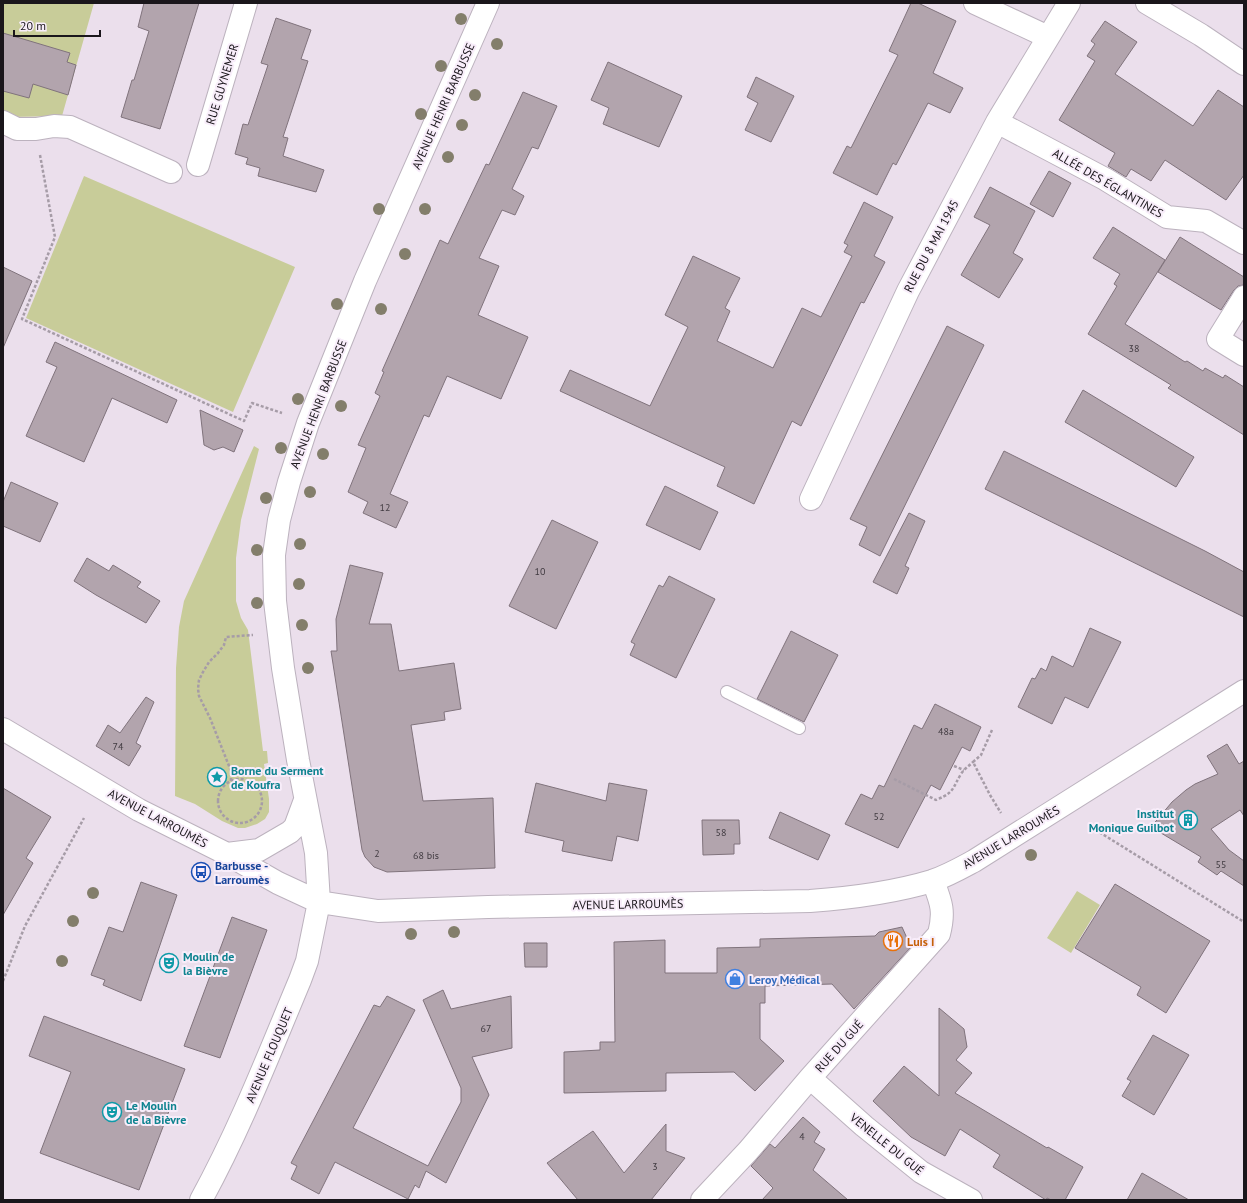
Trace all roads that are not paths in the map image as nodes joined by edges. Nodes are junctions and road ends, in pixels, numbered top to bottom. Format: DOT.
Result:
graph roads {
  1 [pos="246,3"];
  2 [pos="488,3"];
  3 [pos="975,3"];
  4 [pos="1069,3"];
  5 [pos="1147,3"];
  6 [pos="1048,37"];
  7 [pos="1244,64"];
  8 [pos="3,122"];
  9 [pos="997,122"];
  10 [pos="198,165"];
  11 [pos="171,172"];
  12 [pos="1244,243"];
  13 [pos="1244,298"];
  14 [pos="1244,355"];
  15 [pos="811,499"];
  16 [pos="1244,691"];
  17 [pos="727,692"];
  18 [pos="3,728"];
  19 [pos="799,728"];
  20 [pos="305,799"];
  21 [pos="227,854"];
  22 [pos="933,881"];
  23 [pos="318,902"];
  24 [pos="810,1078"];
  25 [pos="201,1200"];
  26 [pos="702,1200"];
  27 [pos="971,1200"];
  1 -- 10 [label="main road, RUE GUYNEMER"];
  2 -- 20 [label="main road, AVENUE HENRI BARBUSSE"];
  3 -- 6 [label="main road"];
  4 -- 6 [label="main road, RUE DU 8 MAI 1945"];
  5 -- 7 [label="main road"];
  6 -- 9 [label="main road, RUE DU 8 MAI 1945"];
  8 -- 11 [label="main road"];
  9 -- 12 [label="main road, ALLÉE DES ÉGLANTINES"];
  9 -- 15 [label="main road, RUE DU 8 MAI 1945"];
  13 -- 14 [label="main road"];
  16 -- 22 [label="main road, AVENUE LARROUMÈS"];
  17 -- 19 [label="lane"];
  18 -- 21 [label="main road, AVENUE LARROUMÈS"];
  20 -- 21 [label="main road"];
  20 -- 23 [label="main road, AVENUE HENRI BARBUSSE"];
  21 -- 23 [label="main road, AVENUE LARROUMÈS"];
  22 -- 23 [label="main road, AVENUE LARROUMÈS"];
  22 -- 24 [label="main road, RUE DU GUÉ"];
  23 -- 25 [label="main road, AVENUE FLOUQUET"];
  24 -- 26 [label="main road, RUE DU GUÉ"];
  24 -- 27 [label="main road, VENELLE DU GUÉ"];
}
